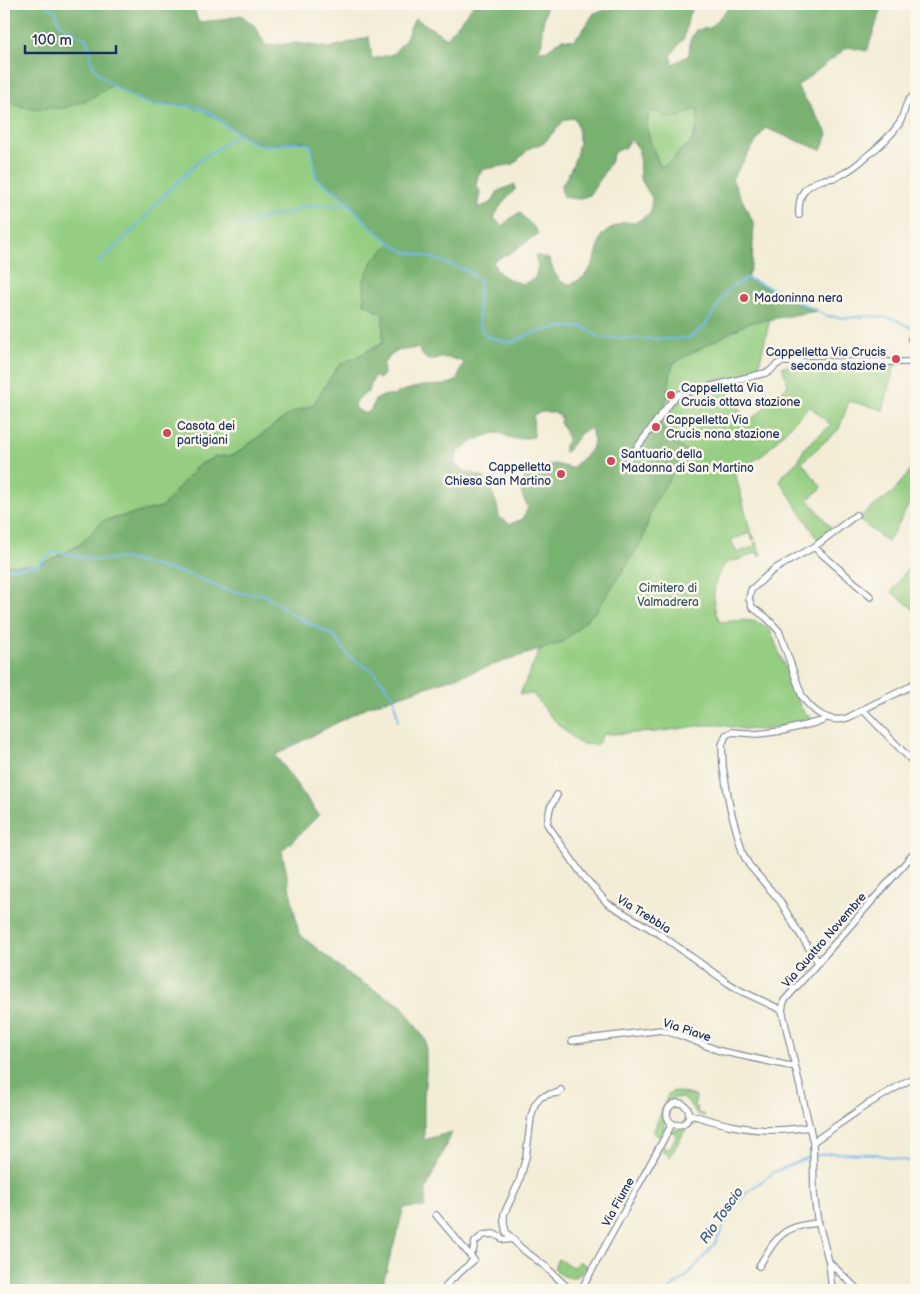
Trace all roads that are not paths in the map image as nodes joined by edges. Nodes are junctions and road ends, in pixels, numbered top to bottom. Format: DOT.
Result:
graph roads {
  1 [pos="916,95"];
  2 [pos="799,215"];
  3 [pos="916,362"];
  4 [pos="624,466"];
  5 [pos="856,515"];
  6 [pos="814,547"];
  7 [pos="871,597"];
  8 [pos="916,681"];
  9 [pos="863,710"];
  10 [pos="825,718"];
  11 [pos="916,765"];
  12 [pos="557,795"];
  13 [pos="915,855"];
  14 [pos="818,962"];
  15 [pos="782,1010"];
  16 [pos="572,1041"];
  17 [pos="795,1065"];
  18 [pos="916,1076"];
  19 [pos="561,1090"];
  20 [pos="689,1114"];
  21 [pos="672,1124"];
  22 [pos="810,1127"];
  23 [pos="813,1142"];
  24 [pos="436,1215"];
  25 [pos="819,1223"];
  26 [pos="512,1239"];
  27 [pos="473,1251"];
  28 [pos="829,1262"];
  29 [pos="759,1266"];
  30 [pos="447,1290"];
  31 [pos="570,1290"];
  32 [pos="581,1290"];
  33 [pos="832,1290"];
  34 [pos="858,1290"];
  1 -- 2 [label="street"];
  3 -- 4 [label="street"];
  5 -- 6 [label="street"];
  6 -- 7 [label="street"];
  6 -- 10 [label="street"];
  8 -- 9 [label="street"];
  9 -- 10 [label="street"];
  9 -- 11 [label="street"];
  10 -- 14 [label="street"];
  12 -- 15 [label="street, Via Trebbia"];
  13 -- 14 [label="street, Via Quattro Novembre"];
  14 -- 15 [label="street, Via Quattro Novembre"];
  15 -- 17 [label="street"];
  16 -- 17 [label="street, Via Piave"];
  17 -- 22 [label="street"];
  18 -- 23 [label="street"];
  19 -- 26 [label="street"];
  20 -- 21 [label="street"];
  20 -- 21 [label="street"];
  20 -- 22 [label="street"];
  21 -- 32 [label="street, Via Fiume"];
  22 -- 23 [label="street"];
  23 -- 25 [label="street"];
  24 -- 30 [label="street"];
  25 -- 28 [label="street"];
  25 -- 29 [label="street"];
  26 -- 27 [label="street"];
  26 -- 31 [label="street"];
  28 -- 33 [label="street"];
  28 -- 34 [label="street"];
}
